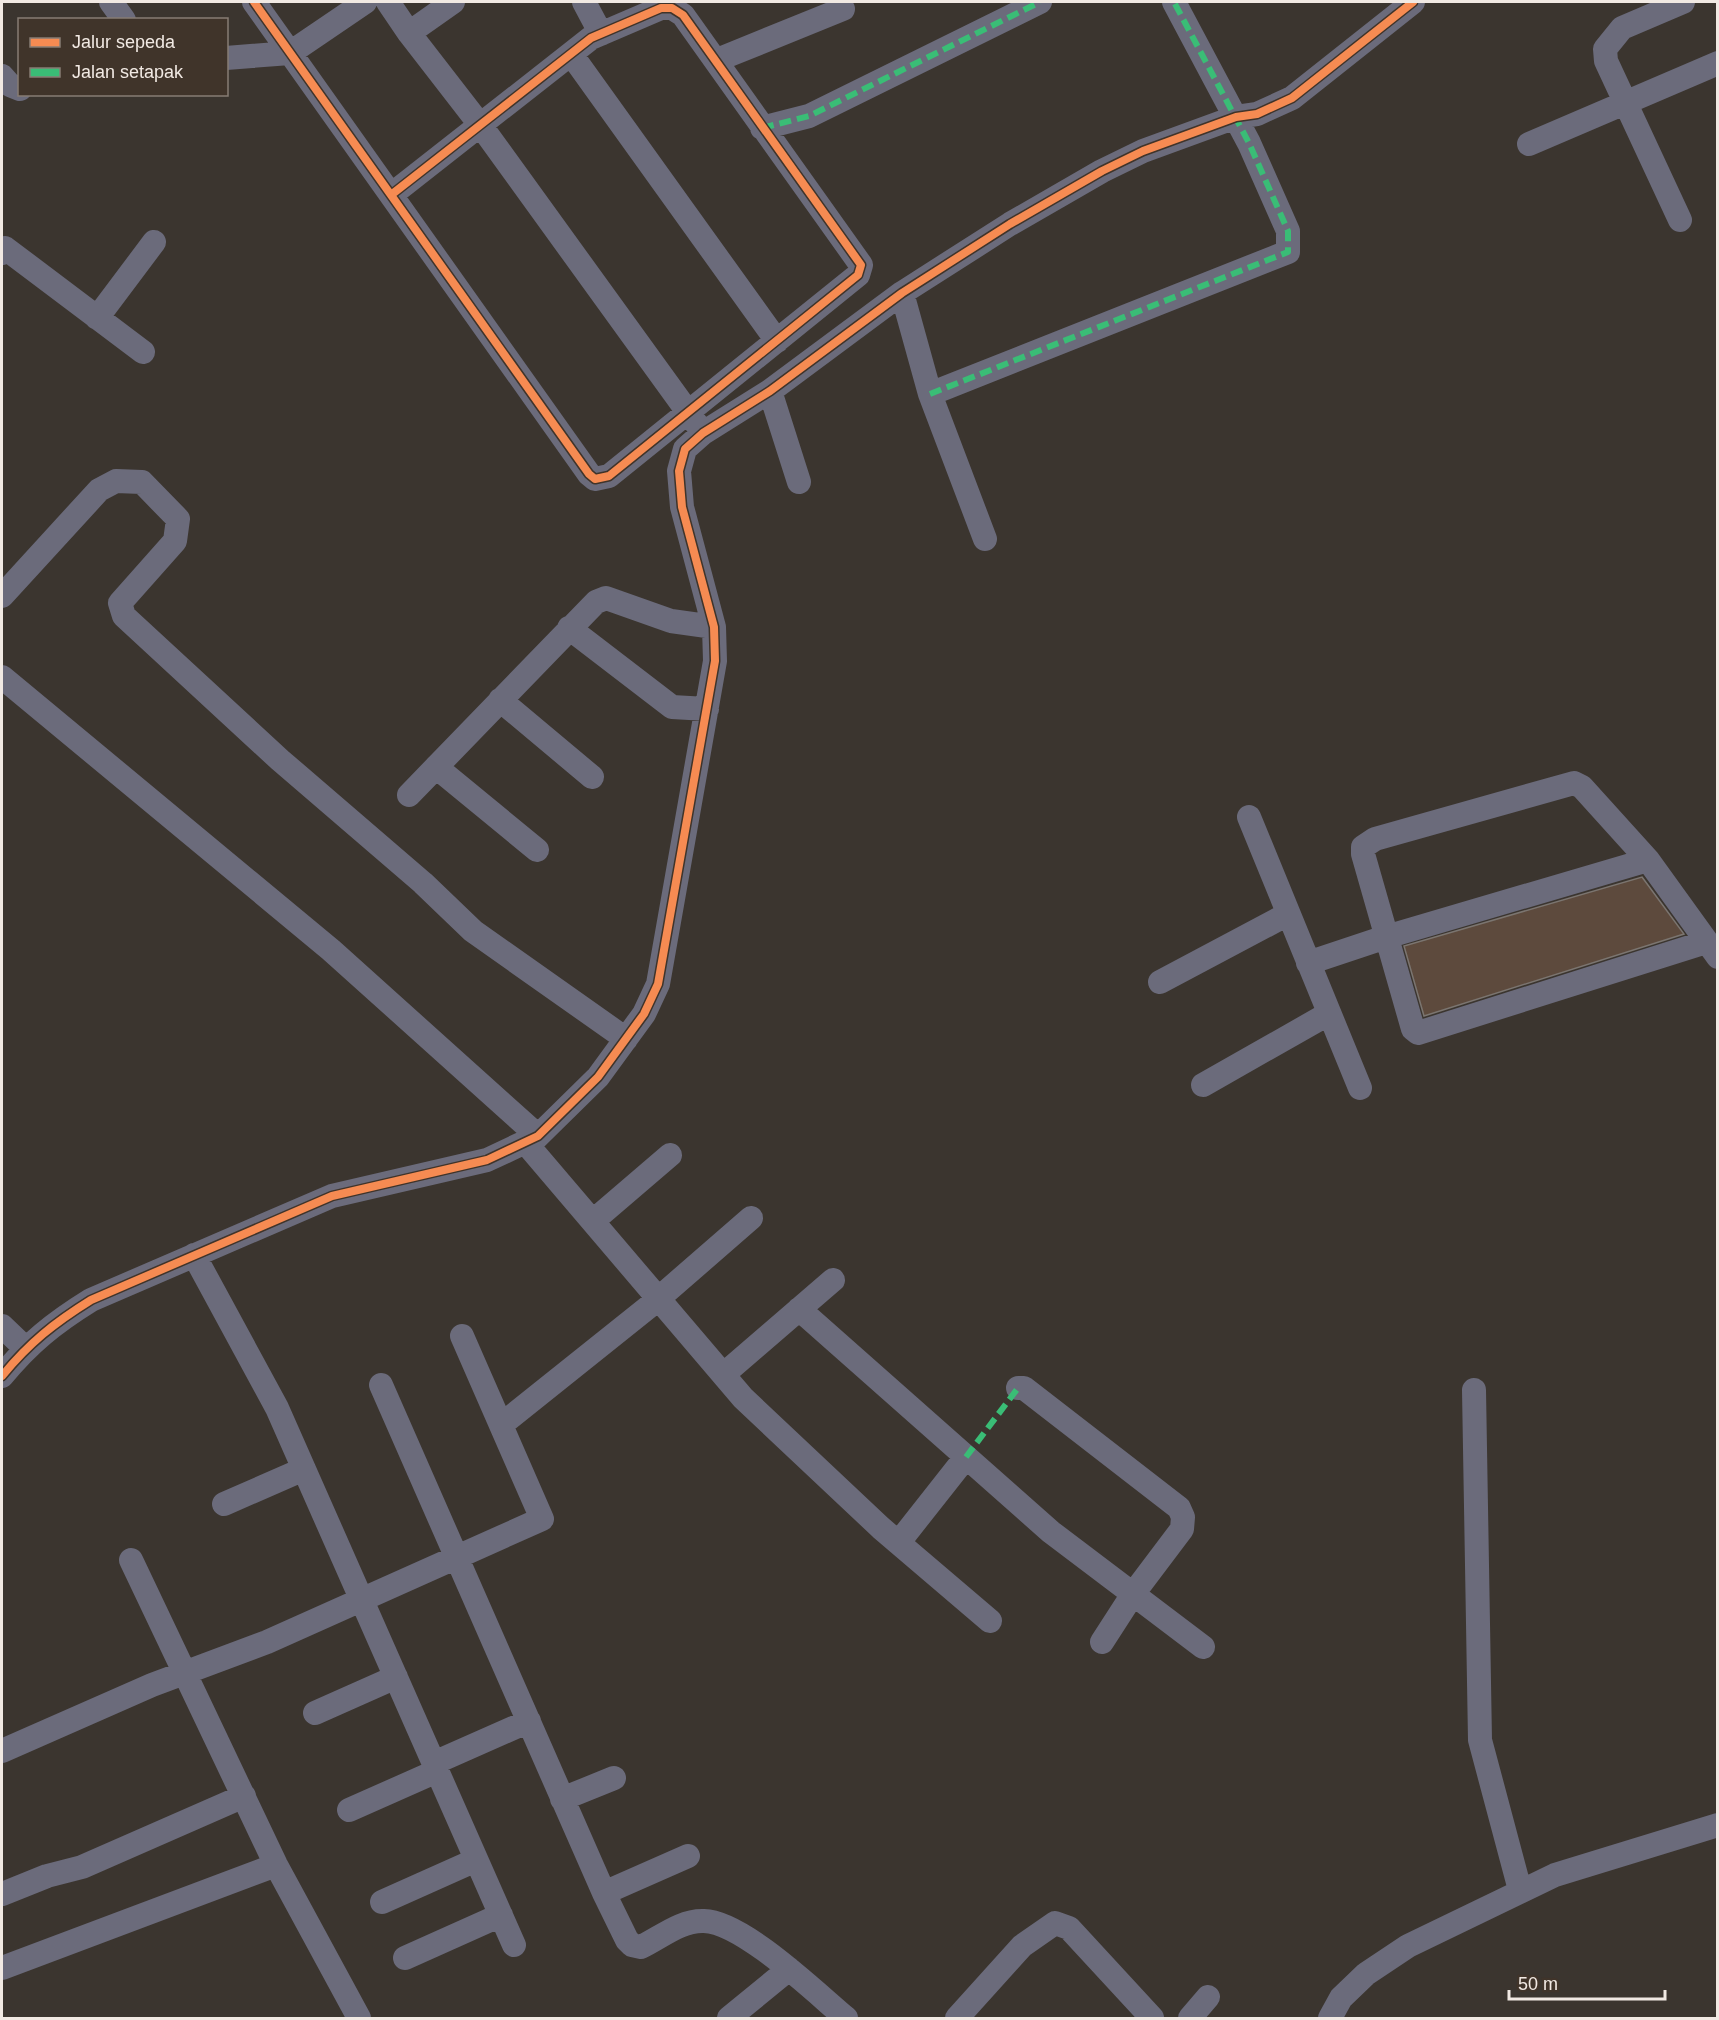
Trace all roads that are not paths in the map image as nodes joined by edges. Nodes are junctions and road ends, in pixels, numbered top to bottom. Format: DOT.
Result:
graph roads {
  1 [pos="111,2"];
  2 [pos="254,2"];
  3 [pos="365,2"];
  4 [pos="388,2"];
  5 [pos="453,2"];
  6 [pos="584,2"];
  7 [pos="1041,2"];
  8 [pos="1174,2"];
  9 [pos="1413,2"];
  10 [pos="1683,2"];
  11 [pos="843,9"];
  12 [pos="123,18"];
  13 [pos="408,33"];
  14 [pos="601,34"];
  15 [pos="290,53"];
  16 [pos="570,54"];
  17 [pos="228,58"];
  18 [pos="717,60"];
  19 [pos="1718,63"];
  20 [pos="2,76"];
  21 [pos="18,88"];
  22 [pos="1625,103"];
  23 [pos="1236,117"];
  24 [pos="481,126"];
  25 [pos="762,128"];
  26 [pos="1529,144"];
  27 [pos="391,195"];
  28 [pos="1680,220"];
  29 [pos="154,242"];
  30 [pos="2,253"];
  31 [pos="902,293"];
  32 [pos="98,318"];
  33 [pos="777,341"];
  34 [pos="142,352"];
  35 [pos="770,391"];
  36 [pos="930,394"];
  37 [pos="689,413"];
  38 [pos="703,433"];
  39 [pos="799,482"];
  40 [pos="985,539"];
  41 [pos="2,596"];
  42 [pos="714,627"];
  43 [pos="569,628"];
  44 [pos="2,677"];
  45 [pos="500,700"];
  46 [pos="707,709"];
  47 [pos="436,767"];
  48 [pos="592,777"];
  49 [pos="409,795"];
  50 [pos="1248,817"];
  51 [pos="537,850"];
  52 [pos="1648,860"];
  53 [pos="1288,914"];
  54 [pos="1386,937"];
  55 [pos="1712,950"];
  56 [pos="1308,963"];
  57 [pos="1160,982"];
  58 [pos="1328,1014"];
  59 [pos="626,1039"];
  60 [pos="1203,1085"];
  61 [pos="1360,1088"];
  62 [pos="532,1139"];
  63 [pos="670,1155"];
  64 [pos="751,1218"];
  65 [pos="593,1221"];
  66 [pos="194,1256"];
  67 [pos="832,1280"];
  68 [pos="659,1298"];
  69 [pos="799,1309"];
  70 [pos="2,1326"];
  71 [pos="462,1336"];
  72 [pos="25,1348"];
  73 [pos="724,1374"];
  74 [pos="2,1376"];
  75 [pos="381,1385"];
  76 [pos="1018,1388"];
  77 [pos="1474,1390"];
  78 [pos="501,1425"];
  79 [pos="966,1457"];
  80 [pos="304,1469"];
  81 [pos="224,1504"];
  82 [pos="899,1542"];
  83 [pos="456,1558"];
  84 [pos="131,1560"];
  85 [pos="1133,1594"];
  86 [pos="360,1600"];
  87 [pos="990,1621"];
  88 [pos="1102,1642"];
  89 [pos="1203,1647"];
  90 [pos="185,1673"];
  91 [pos="396,1677"];
  92 [pos="315,1713"];
  93 [pos="529,1720"];
  94 [pos="2,1751"];
  95 [pos="435,1767"];
  96 [pos="614,1778"];
  97 [pos="244,1796"];
  98 [pos="562,1799"];
  99 [pos="349,1810"];
  100 [pos="1718,1825"];
  101 [pos="688,1856"];
  102 [pos="476,1860"];
  103 [pos="276,1865"];
  104 [pos="1520,1890"];
  105 [pos="604,1893"];
  106 [pos="2,1894"];
  107 [pos="382,1902"];
  108 [pos="501,1915"];
  109 [pos="514,1945"];
  110 [pos="405,1958"];
  111 [pos="2,1968"];
  112 [pos="789,1969"];
  113 [pos="1208,1997"];
  114 [pos="359,2019"];
  115 [pos="729,2019"];
  116 [pos="846,2019"];
  117 [pos="957,2019"];
  118 [pos="1152,2019"];
  119 [pos="1190,2019"];
  120 [pos="1330,2019"];
  1 -- 12 [label="street"];
  2 -- 15 [label="street"];
  3 -- 15 [label="street"];
  4 -- 13 [label="street"];
  5 -- 13 [label="street"];
  6 -- 14 [label="street"];
  7 -- 25 [label="street"];
  8 -- 23 [label="street"];
  9 -- 23 [label="street"];
  10 -- 22 [label="street"];
  11 -- 18 [label="street"];
  13 -- 24 [label="street"];
  14 -- 16 [label="street"];
  14 -- 18 [label="street"];
  15 -- 17 [label="street"];
  15 -- 27 [label="street"];
  16 -- 24 [label="street"];
  16 -- 33 [label="street"];
  18 -- 25 [label="street"];
  19 -- 22 [label="street"];
  20 -- 21 [label="street"];
  22 -- 26 [label="street"];
  22 -- 28 [label="street"];
  23 -- 31 [label="street"];
  23 -- 36 [label="street"];
  24 -- 27 [label="street"];
  24 -- 37 [label="street"];
  25 -- 33 [label="street"];
  27 -- 37 [label="street"];
  29 -- 32 [label="street"];
  30 -- 32 [label="street"];
  31 -- 35 [label="street"];
  31 -- 36 [label="street"];
  32 -- 34 [label="street"];
  33 -- 37 [label="street"];
  35 -- 38 [label="street"];
  35 -- 39 [label="street"];
  36 -- 40 [label="street"];
  37 -- 38 [label="street"];
  38 -- 42 [label="street"];
  41 -- 59 [label="street"];
  42 -- 43 [label="street"];
  42 -- 46 [label="street"];
  43 -- 45 [label="street"];
  43 -- 46 [label="street"];
  44 -- 62 [label="street"];
  45 -- 47 [label="street"];
  45 -- 48 [label="street"];
  46 -- 59 [label="street"];
  47 -- 49 [label="street"];
  47 -- 51 [label="street"];
  50 -- 53 [label="street"];
  52 -- 54 [label="street"];
  52 -- 54 [label="street"];
  52 -- 55 [label="street"];
  53 -- 56 [label="street"];
  53 -- 57 [label="street"];
  54 -- 55 [label="street"];
  54 -- 56 [label="street"];
  56 -- 58 [label="street"];
  58 -- 60 [label="street"];
  58 -- 61 [label="street"];
  59 -- 62 [label="street"];
  62 -- 65 [label="street"];
  62 -- 66 [label="street"];
  63 -- 65 [label="street"];
  64 -- 68 [label="street"];
  65 -- 68 [label="street"];
  66 -- 72 [label="street"];
  66 -- 80 [label="street"];
  67 -- 69 [label="street"];
  68 -- 73 [label="street"];
  68 -- 78 [label="street"];
  69 -- 73 [label="street"];
  69 -- 79 [label="street"];
  70 -- 72 [label="street"];
  71 -- 78 [label="street"];
  72 -- 74 [label="street"];
  73 -- 82 [label="street"];
  75 -- 83 [label="street"];
  76 -- 85 [label="street"];
  77 -- 104 [label="street"];
  78 -- 83 [label="street"];
  79 -- 82 [label="street"];
  79 -- 85 [label="street"];
  80 -- 81 [label="street"];
  80 -- 86 [label="street"];
  82 -- 87 [label="street"];
  83 -- 86 [label="street"];
  83 -- 93 [label="street"];
  84 -- 90 [label="street"];
  85 -- 88 [label="street"];
  85 -- 89 [label="street"];
  86 -- 90 [label="street"];
  86 -- 91 [label="street"];
  90 -- 94 [label="street"];
  90 -- 97 [label="street"];
  91 -- 92 [label="street"];
  91 -- 95 [label="street"];
  93 -- 95 [label="street"];
  93 -- 98 [label="street"];
  95 -- 99 [label="street"];
  95 -- 102 [label="street"];
  96 -- 98 [label="street"];
  97 -- 103 [label="street"];
  97 -- 106 [label="street"];
  98 -- 105 [label="street"];
  100 -- 104 [label="street"];
  101 -- 105 [label="street"];
  102 -- 107 [label="street"];
  102 -- 108 [label="street"];
  103 -- 111 [label="street"];
  103 -- 114 [label="street"];
  104 -- 120 [label="street"];
  105 -- 112 [label="street"];
  108 -- 109 [label="street"];
  108 -- 110 [label="street"];
  112 -- 115 [label="street"];
  112 -- 116 [label="street"];
  113 -- 119 [label="street"];
  117 -- 118 [label="street"];
}
